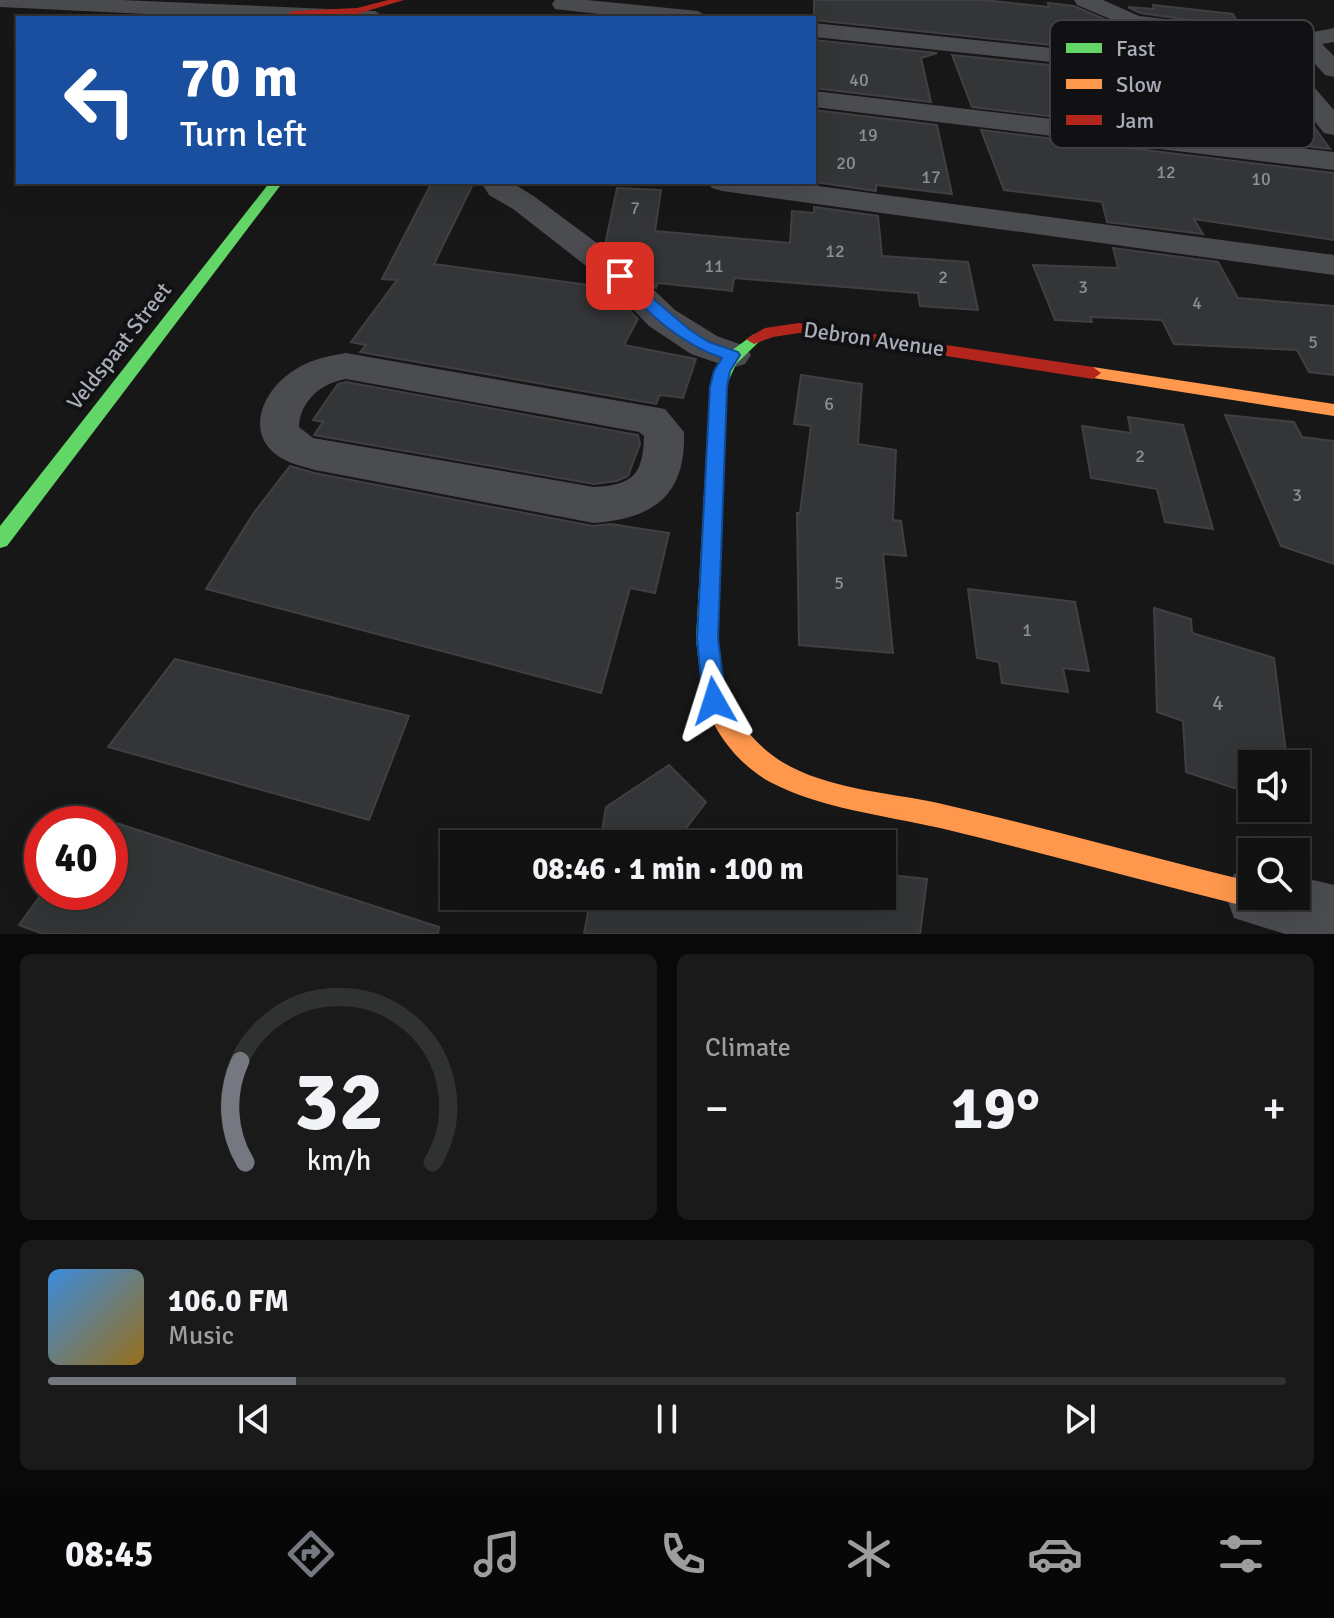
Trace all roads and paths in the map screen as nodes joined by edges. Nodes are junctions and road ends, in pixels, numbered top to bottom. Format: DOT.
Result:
graph roads {
  1 [pos="399,0"];
  2 [pos="1085,0"];
  3 [pos="1119,0"];
  4 [pos="0,1"];
  5 [pos="559,7"];
  6 [pos="293,14"];
  7 [pos="334,16"];
  8 [pos="673,16"];
  9 [pos="1128,20"];
  10 [pos="1138,20"];
  11 [pos="816,30"];
  12 [pos="1334,35"];
  13 [pos="1314,40"];
  14 [pos="1314,49"];
  15 [pos="1050,55"];
  16 [pos="1334,70"];
  17 [pos="816,99"];
  18 [pos="1314,103"];
  19 [pos="1050,127"];
  20 [pos="1334,127"];
  21 [pos="1225,148"];
  22 [pos="1334,161"];
  23 [pos="275,184"];
  24 [pos="497,184"];
  25 [pos="737,184"];
  26 [pos="1334,265"];
  27 [pos="732,355"];
  28 [pos="1334,410"];
  29 [pos="664,461"];
  30 [pos="714,466"];
  31 [pos="0,540"];
  32 [pos="1238,892"];
  33 [pos="1310,910"];
  34 [pos="1334,916"];
  1 -- 6 [label="street"];
  2 -- 9 [label="street"];
  3 -- 10 [label="street"];
  4 -- 6 [label="street"];
  5 -- 8 [label="street"];
  6 -- 7 [label="street"];
  11 -- 15 [label="street"];
  12 -- 13 [label="street"];
  14 -- 16 [label="street"];
  17 -- 19 [label="street"];
  18 -- 20 [label="street"];
  21 -- 22 [label="street"];
  23 -- 31 [label="street, Veldspaat Street"];
  24 -- 27 [label="street"];
  25 -- 26 [label="street"];
  27 -- 28 [label="street, Debron Avenue"];
  27 -- 30 [label="street"];
  29 -- 29 [label="street"];
  29 -- 30 [label="street"];
  30 -- 32 [label="street"];
  33 -- 34 [label="street"];
}
